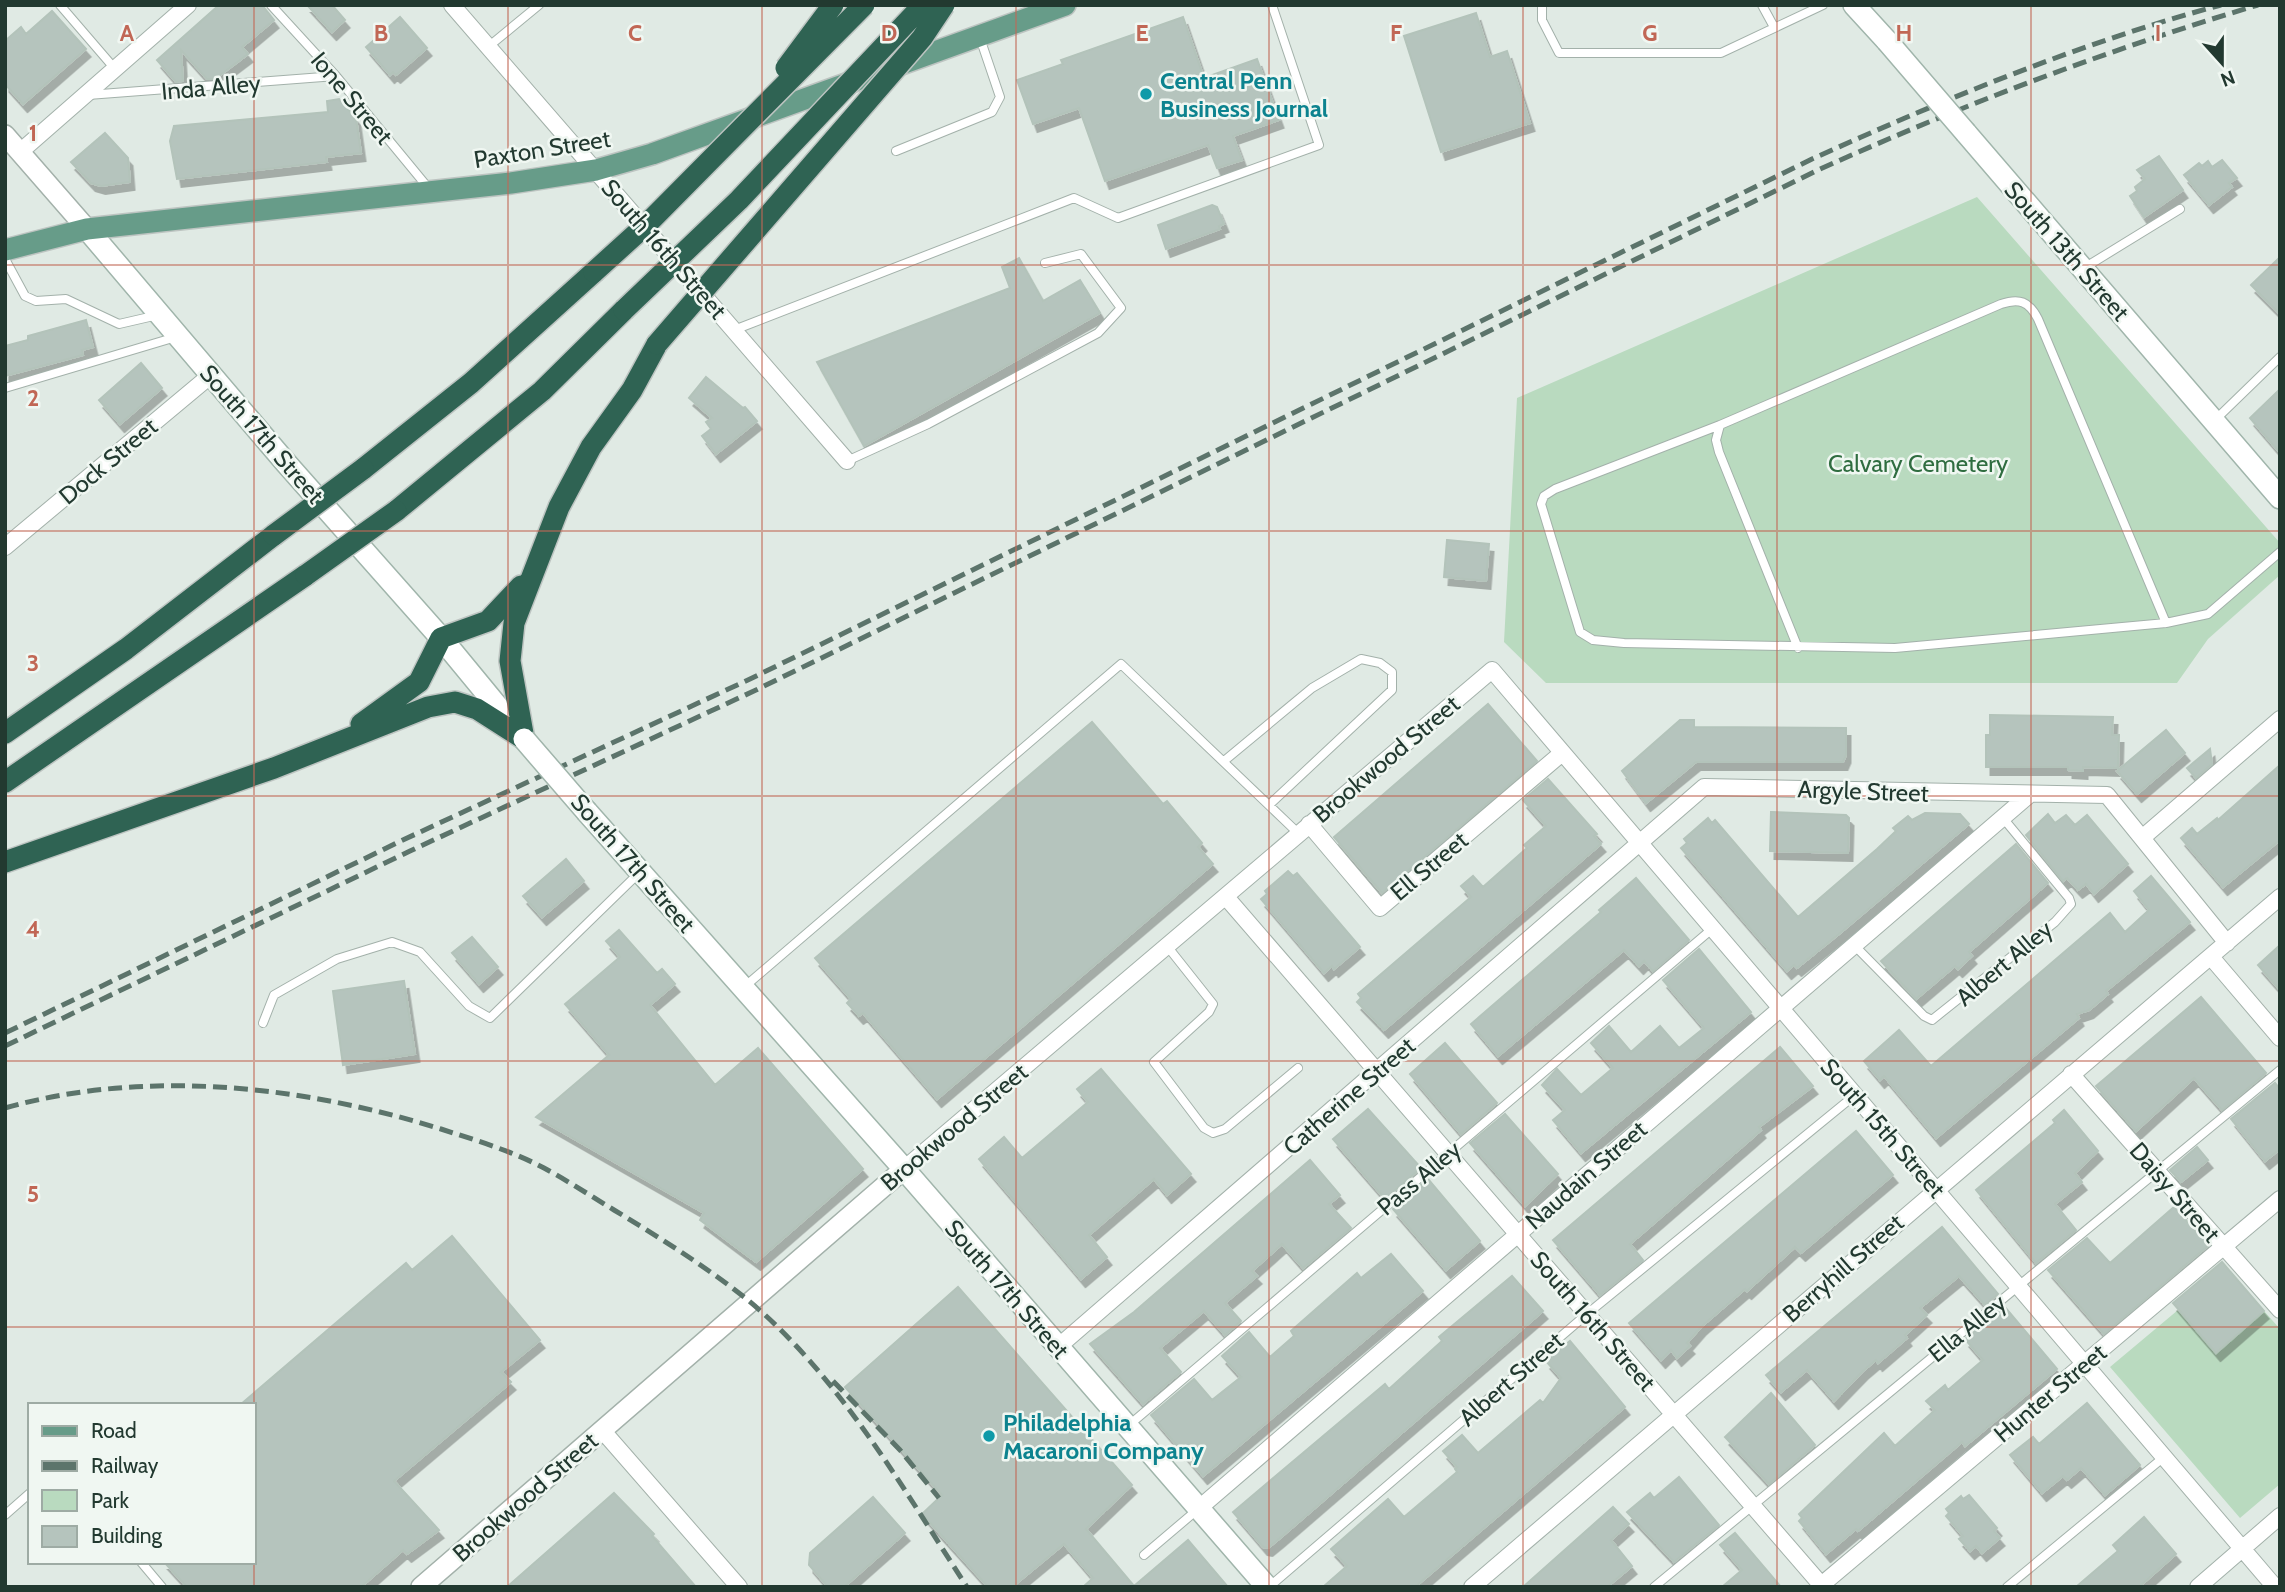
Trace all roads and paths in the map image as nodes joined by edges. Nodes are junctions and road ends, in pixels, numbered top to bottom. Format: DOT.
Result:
graph roads {
  1 [pos="60,5"];
  2 [pos="188,5"];
  3 [pos="271,5"];
  4 [pos="452,5"];
  5 [pos="539,5"];
  6 [pos="834,5"];
  7 [pos="863,5"];
  8 [pos="923,5"];
  9 [pos="944,5"];
  10 [pos="1065,5"];
  11 [pos="1272,5"];
  12 [pos="1542,5"];
  13 [pos="1762,5"];
  14 [pos="1823,5"];
  15 [pos="1854,5"];
  16 [pos="1774,27"];
  17 [pos="979,35"];
  18 [pos="488,47"];
  19 [pos="115,69"];
  20 [pos="336,76"];
  21 [pos="85,95"];
  22 [pos="5,135"];
  23 [pos="896,151"];
  24 [pos="20,152"];
  25 [pos="596,170"];
  26 [pos="432,192"];
  27 [pos="2180,209"];
  28 [pos="648,223"];
  29 [pos="87,229"];
  30 [pos="5,250"];
  31 [pos="5,258"];
  32 [pos="1045,263"];
  33 [pos="2082,269"];
  34 [pos="160,315"];
  35 [pos="734,330"];
  36 [pos="178,336"];
  37 [pos="2280,357"];
  38 [pos="211,374"];
  39 [pos="5,388"];
  40 [pos="2214,421"];
  41 [pos="1720,425"];
  42 [pos="847,461"];
  43 [pos="2280,498"];
  44 [pos="5,547"];
  45 [pos="2280,552"];
  46 [pos="533,570"];
  47 [pos="2166,623"];
  48 [pos="441,638"];
  49 [pos="1798,648"];
  50 [pos="1492,670"];
  51 [pos="2280,719"];
  52 [pos="5,733"];
  53 [pos="524,739"];
  54 [pos="1562,753"];
  55 [pos="1224,761"];
  56 [pos="274,768"];
  57 [pos="5,782"];
  58 [pos="2029,795"];
  59 [pos="1269,805"];
  60 [pos="2003,818"];
  61 [pos="1303,829"];
  62 [pos="2142,838"];
  63 [pos="1641,845"];
  64 [pos="5,862"];
  65 [pos="640,872"];
  66 [pos="1226,897"];
  67 [pos="2280,897"];
  68 [pos="1712,929"];
  69 [pos="2227,943"];
  70 [pos="1854,945"];
  71 [pos="1167,946"];
  72 [pos="2211,957"];
  73 [pos="743,988"];
  74 [pos="1781,1008"];
  75 [pos="263,1023"];
  76 [pos="2280,1038"];
  77 [pos="1298,1068"];
  78 [pos="2280,1070"];
  79 [pos="1377,1072"];
  80 [pos="2071,1074"];
  81 [pos="1855,1095"];
  82 [pos="1449,1153"];
  83 [pos="904,1169"];
  84 [pos="2158,1172"];
  85 [pos="1935,1189"];
  86 [pos="2280,1199"];
  87 [pos="1518,1234"];
  88 [pos="2224,1246"];
  89 [pos="2019,1286"];
  90 [pos="2280,1310"];
  91 [pos="1587,1314"];
  92 [pos="1058,1347"];
  93 [pos="2085,1364"];
  94 [pos="1674,1415"];
  95 [pos="1126,1427"];
  96 [pos="602,1430"];
  97 [pos="2164,1457"];
  98 [pos="28,1495"];
  99 [pos="1751,1504"];
  100 [pos="1197,1510"];
  101 [pos="5,1515"];
  102 [pos="2280,1516"];
  103 [pos="2242,1548"];
  104 [pos="1144,1555"];
  105 [pos="143,1564"];
  106 [pos="1821,1586"];
  107 [pos="162,1587"];
  108 [pos="421,1587"];
  109 [pos="739,1587"];
  110 [pos="1268,1587"];
  111 [pos="1472,1587"];
  112 [pos="1654,1587"];
  113 [pos="2007,1587"];
  114 [pos="2198,1587"];
  115 [pos="2275,1587"];
  1 -- 19 [label="lane"];
  2 -- 19 [label="street"];
  3 -- 20 [label="lane, Ione Street"];
  4 -- 18 [label="street, South 16th Street"];
  5 -- 18 [label="lane"];
  6 -- 28 [label="highway, bridge"];
  7 -- 28 [label="highway, bridge"];
  8 -- 57 [label="highway, bridge"];
  9 -- 46 [label="highway, bridge"];
  10 -- 17 [label="main road, Paxton Street"];
  11 -- 35 [label="lane"];
  12 -- 16 [label="lane"];
  13 -- 16 [label="lane"];
  14 -- 16 [label="lane"];
  15 -- 33 [label="main road, South 13th Street, bridge"];
  17 -- 23 [label="lane"];
  17 -- 25 [label="main road, Paxton Street"];
  18 -- 25 [label="street, South 16th Street"];
  19 -- 21 [label="street"];
  20 -- 21 [label="lane, Inda Alley"];
  20 -- 26 [label="lane, Ione Street"];
  21 -- 24 [label="street"];
  22 -- 24 [label="street, South 17th Street"];
  24 -- 29 [label="street, South 17th Street"];
  25 -- 26 [label="main road, Paxton Street"];
  25 -- 35 [label="street, South 16th Street"];
  26 -- 29 [label="main road, Paxton Street"];
  27 -- 33 [label="lane"];
  28 -- 52 [label="highway, bridge"];
  29 -- 30 [label="main road, Paxton Street"];
  29 -- 34 [label="main road, South 17th Street"];
  31 -- 34 [label="lane"];
  32 -- 42 [label="lane"];
  33 -- 40 [label="main road, South 13th Street"];
  34 -- 36 [label="main road, South 17th Street"];
  35 -- 42 [label="street, South 16th Street"];
  36 -- 38 [label="main road, South 17th Street"];
  36 -- 39 [label="lane"];
  37 -- 40 [label="lane"];
  38 -- 44 [label="street, Dock Street"];
  38 -- 48 [label="main road, South 17th Street"];
  40 -- 43 [label="main road, South 13th Street"];
  41 -- 47 [label="lane"];
  41 -- 49 [label="lane"];
  41 -- 49 [label="lane"];
  45 -- 47 [label="lane"];
  46 -- 48 [label="highway"];
  46 -- 53 [label="highway"];
  47 -- 49 [label="lane"];
  48 -- 53 [label="main road, South 17th Street"];
  48 -- 56 [label="highway"];
  50 -- 54 [label="street, South 15th Street"];
  50 -- 61 [label="street, Brookwood Street"];
  51 -- 62 [label="street"];
  53 -- 56 [label="highway"];
  53 -- 65 [label="main road, South 17th Street, bridge"];
  54 -- 61 [label="street, Ell Street"];
  54 -- 63 [label="street, South 15th Street"];
  55 -- 59 [label="lane"];
  55 -- 59 [label="lane"];
  55 -- 73 [label="lane"];
  56 -- 64 [label="highway"];
  58 -- 60 [label="street, Naudain Street"];
  58 -- 62 [label="street, Argyle Street"];
  58 -- 63 [label="street, Argyle Street"];
  59 -- 61 [label="lane"];
  60 -- 70 [label="street, Naudain Street"];
  60 -- 70 [label="lane, Albert Alley"];
  61 -- 66 [label="street, Brookwood Street"];
  62 -- 69 [label="street"];
  63 -- 68 [label="street, South 15th Street"];
  63 -- 79 [label="street, Catherine Street"];
  65 -- 73 [label="main road, South 17th Street"];
  65 -- 75 [label="lane"];
  66 -- 71 [label="street, Brookwood Street"];
  66 -- 79 [label="street, South 16th Street"];
  67 -- 69 [label="street, Berryhill Street"];
  68 -- 74 [label="street, South 15th Street"];
  68 -- 82 [label="lane, Pass Alley"];
  69 -- 72 [label="street, Berryhill Street"];
  70 -- 74 [label="street, Naudain Street"];
  71 -- 77 [label="lane"];
  71 -- 83 [label="street, Brookwood Street"];
  72 -- 76 [label="street"];
  72 -- 80 [label="street, Berryhill Street"];
  73 -- 83 [label="main road, South 17th Street"];
  74 -- 81 [label="street, South 15th Street"];
  74 -- 87 [label="street, Naudain Street"];
  78 -- 84 [label="lane, Ella Alley"];
  79 -- 82 [label="street, South 16th Street"];
  79 -- 92 [label="street, Catherine Street"];
  80 -- 84 [label="street, Daisy Street"];
  80 -- 85 [label="street, Berryhill Street"];
  81 -- 85 [label="street, South 15th Street"];
  81 -- 91 [label="lane, Albert Street"];
  82 -- 87 [label="street, South 16th Street"];
  82 -- 95 [label="lane, Pass Alley"];
  83 -- 92 [label="main road, South 17th Street"];
  83 -- 96 [label="street, Brookwood Street"];
  84 -- 88 [label="street, Daisy Street"];
  84 -- 89 [label="lane, Ella Alley"];
  85 -- 89 [label="street, South 15th Street"];
  85 -- 94 [label="street, Berryhill Street"];
  86 -- 88 [label="street, Hunter Street"];
  87 -- 91 [label="street, South 16th Street"];
  87 -- 100 [label="street, Naudain Street"];
  88 -- 90 [label="street, Daisy Street"];
  88 -- 93 [label="street, Hunter Street"];
  89 -- 93 [label="street, South 15th Street"];
  89 -- 99 [label="lane, Ella Alley"];
  91 -- 94 [label="street, South 16th Street"];
  91 -- 110 [label="lane, Albert Street"];
  92 -- 95 [label="main road, South 17th Street"];
  93 -- 97 [label="street, South 15th Street"];
  93 -- 106 [label="street, Hunter Street"];
  94 -- 99 [label="street, South 16th Street"];
  94 -- 111 [label="street, Berryhill Street"];
  95 -- 100 [label="main road, South 17th Street"];
  96 -- 108 [label="street, Brookwood Street"];
  96 -- 109 [label="street"];
  97 -- 103 [label="street, South 15th Street"];
  97 -- 113 [label="lane"];
  98 -- 101 [label="lane"];
  99 -- 106 [label="street, South 16th Street"];
  99 -- 112 [label="lane, Ella Alley"];
  100 -- 104 [label="lane, Naudain Street"];
  100 -- 110 [label="main road, South 17th Street"];
  102 -- 103 [label="street"];
  103 -- 114 [label="street"];
  103 -- 115 [label="street, South 15th Street"];
  105 -- 107 [label="lane"];
}
